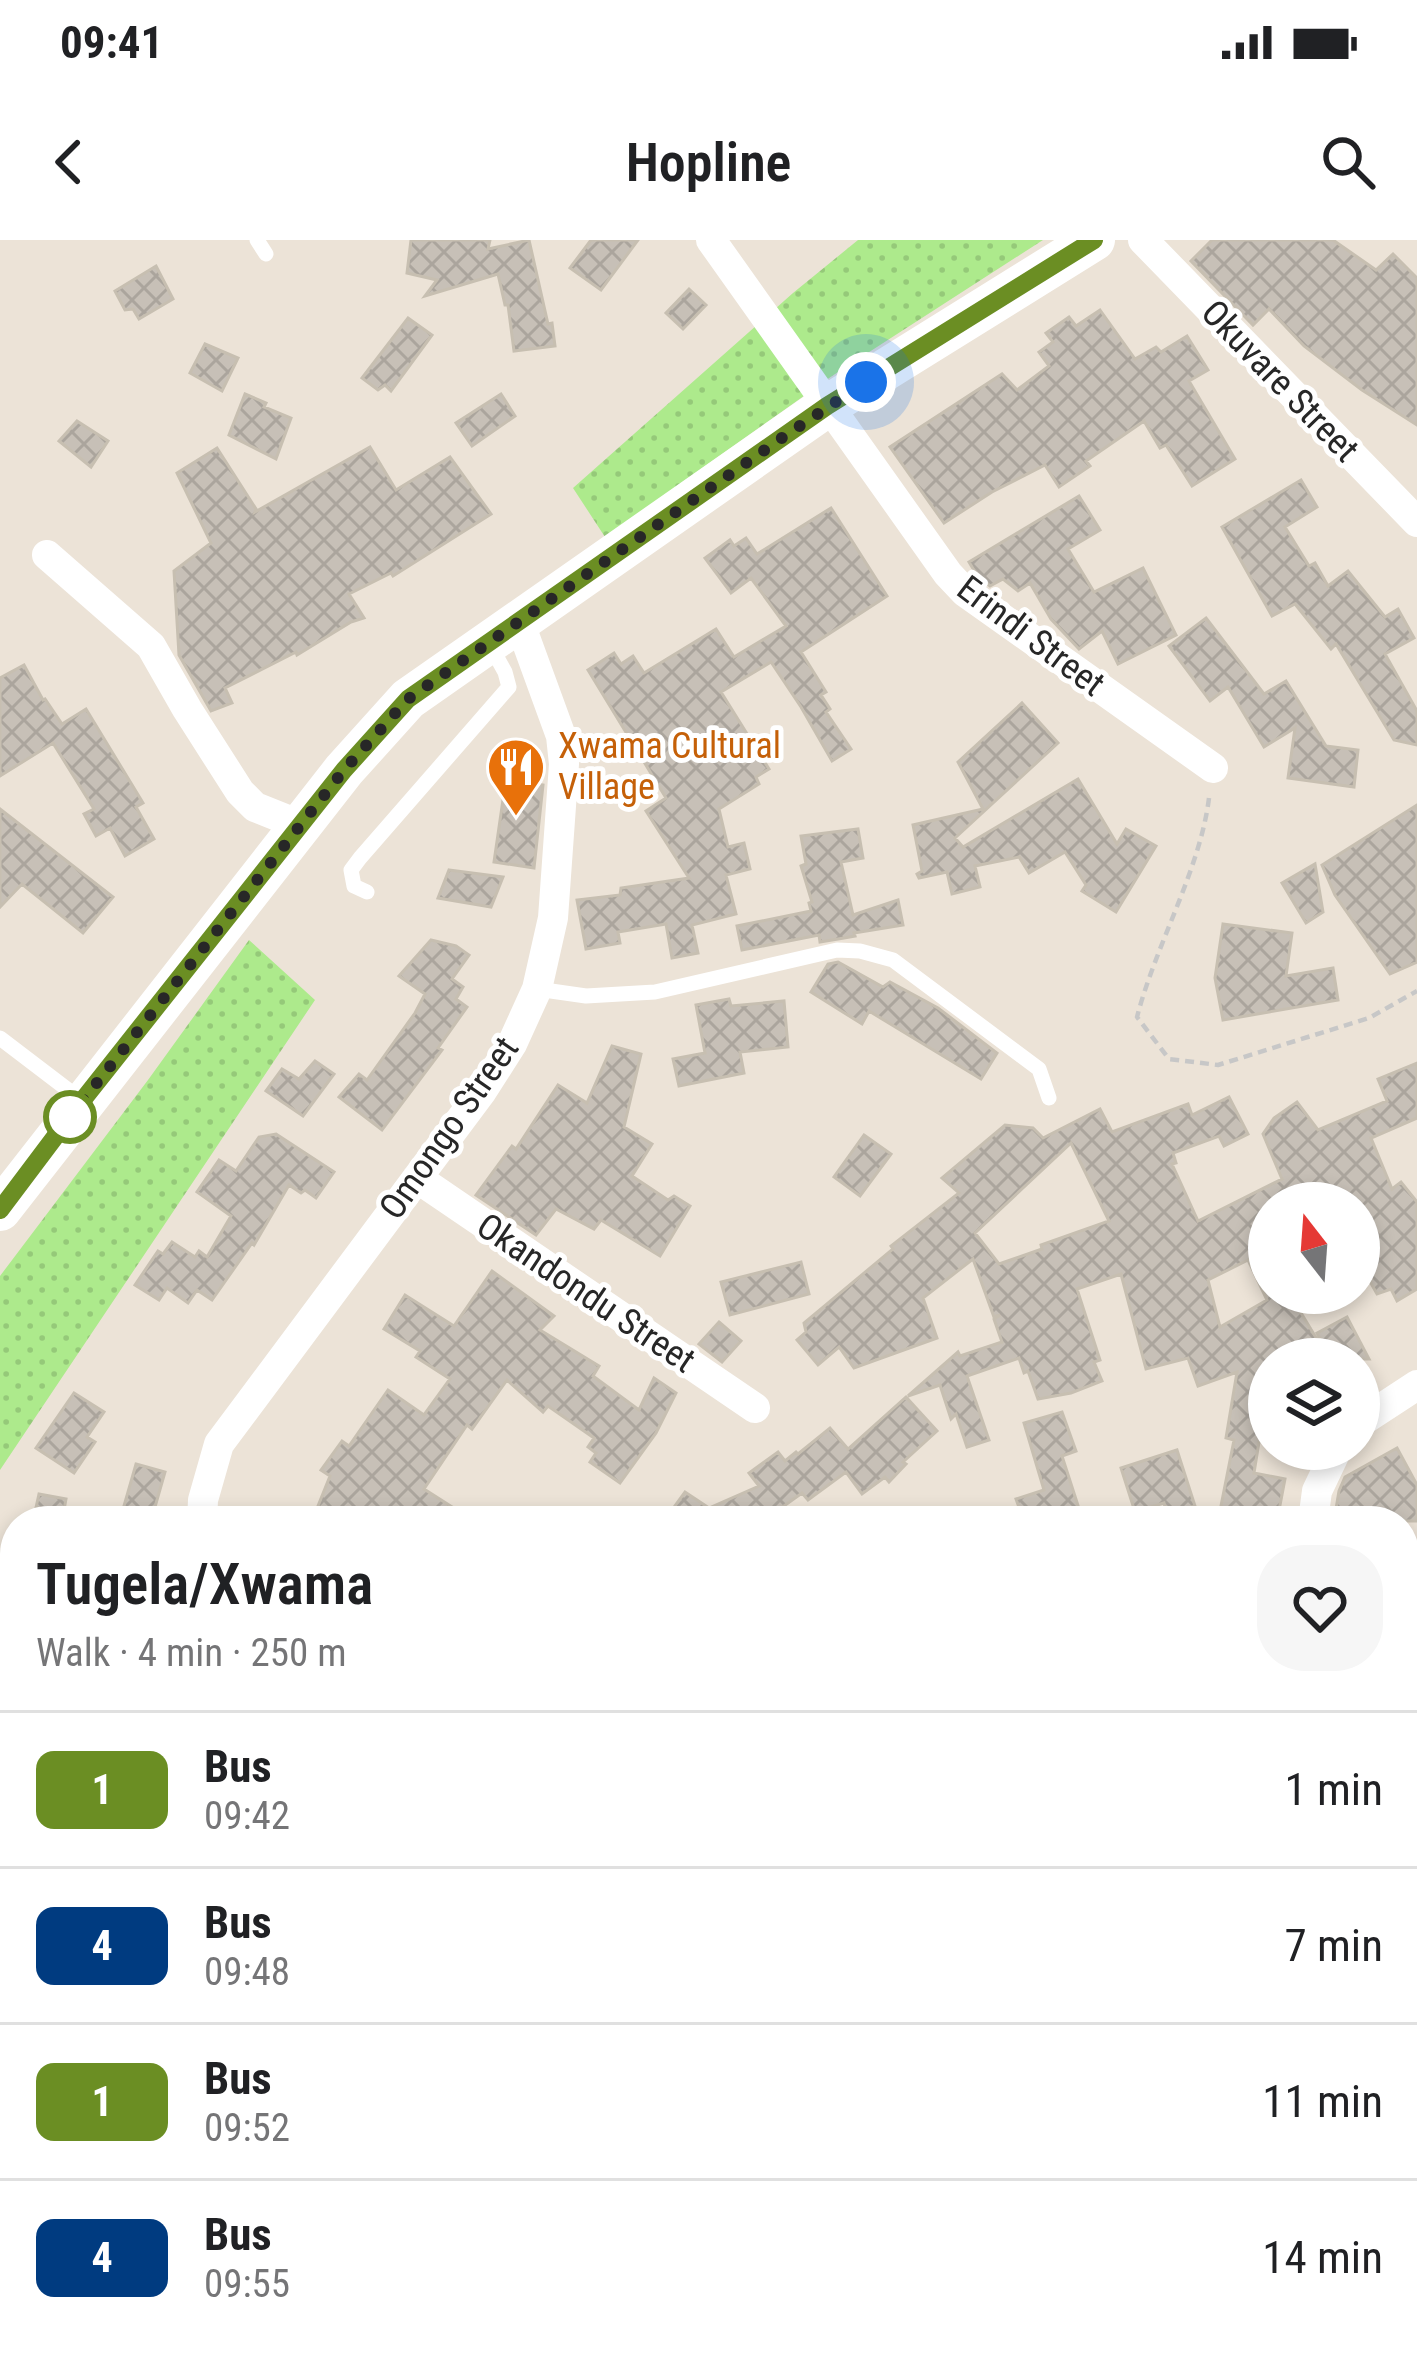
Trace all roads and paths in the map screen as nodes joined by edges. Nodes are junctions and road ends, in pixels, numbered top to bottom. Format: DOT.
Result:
graph roads {
  1 [pos="711,240"];
  2 [pos="1094,240"];
  3 [pos="1143,240"];
  4 [pos="827,406"];
  5 [pos="1417,522"];
  6 [pos="47,555"];
  7 [pos="504,632"];
  8 [pos="1213,768"];
  9 [pos="300,825"];
  10 [pos="368,892"];
  11 [pos="537,988"];
  12 [pos="1417,991"];
  13 [pos="0,1038"];
  14 [pos="1048,1098"];
  15 [pos="82,1101"];
  16 [pos="418,1178"];
  17 [pos="0,1210"];
  18 [pos="1417,1384"];
  19 [pos="754,1408"];
  20 [pos="1380,1410"];
  21 [pos="1326,1470"];
  22 [pos="203,1506"];
  23 [pos="1315,1506"];
  1 -- 4 [label="street, Erindi Street"];
  2 -- 4 [label="main road"];
  3 -- 5 [label="street, Okuvare Street"];
  4 -- 7 [label="main road"];
  4 -- 8 [label="street, Erindi Street"];
  6 -- 9 [label="street"];
  7 -- 9 [label="main road"];
  7 -- 10 [label="lane"];
  7 -- 11 [label="street, Omongo Street"];
  8 -- 12 [label="path"];
  9 -- 15 [label="main road"];
  11 -- 14 [label="lane"];
  11 -- 16 [label="street, Omongo Street"];
  13 -- 15 [label="lane"];
  15 -- 17 [label="main road"];
  16 -- 19 [label="street, Okandondu Street"];
  16 -- 22 [label="street, Omongo Street"];
  18 -- 20 [label="street"];
  21 -- 23 [label="street"];
}
